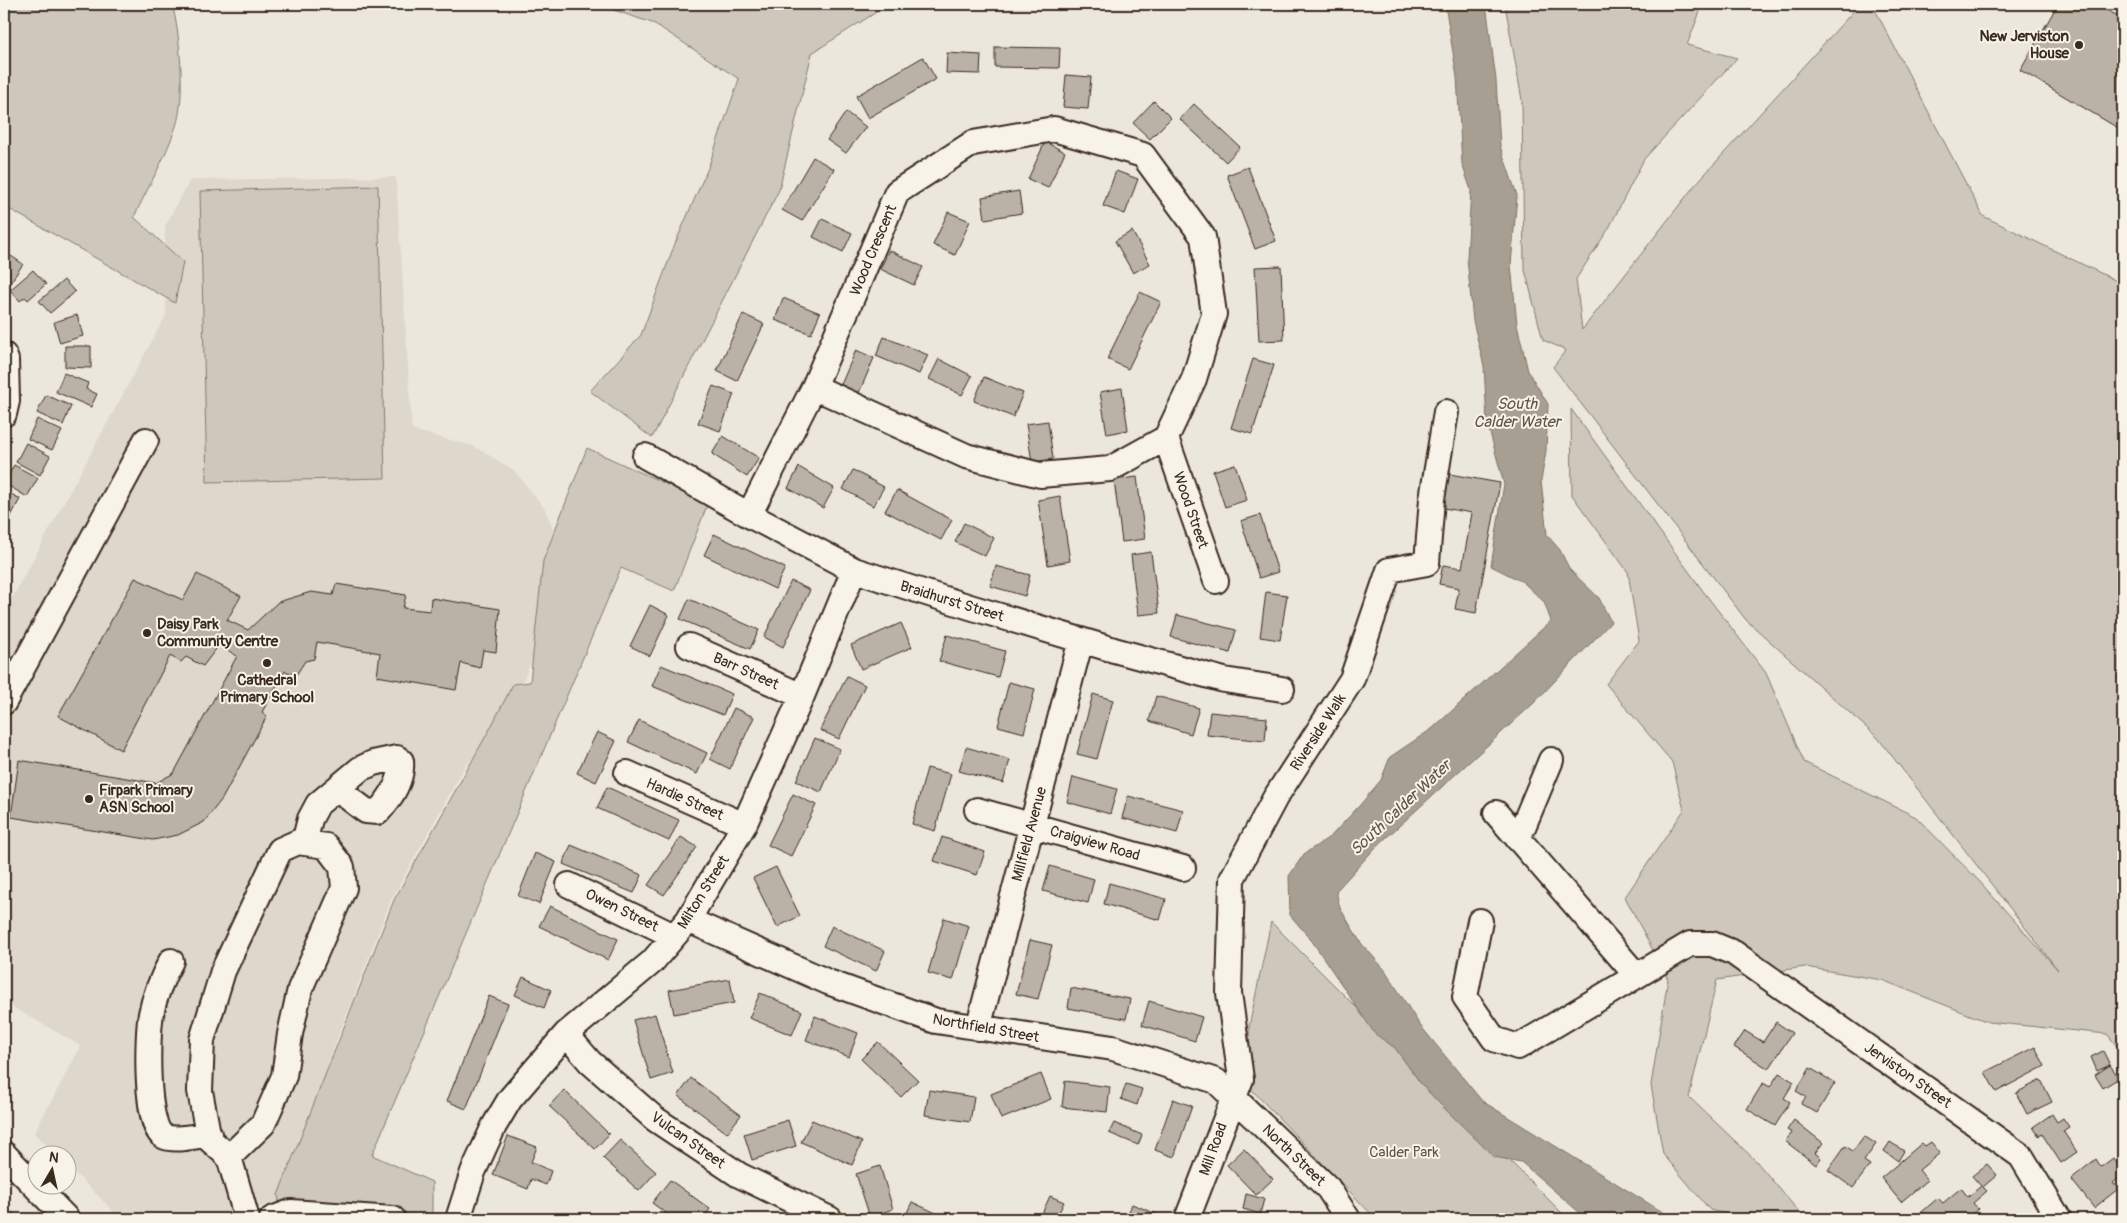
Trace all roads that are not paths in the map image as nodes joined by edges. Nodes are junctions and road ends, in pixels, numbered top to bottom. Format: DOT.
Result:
graph roads {
  1 [pos="4,355"];
  2 [pos="814,387"];
  3 [pos="1446,412"];
  4 [pos="4,414"];
  5 [pos="1166,438"];
  6 [pos="146,440"];
  7 [pos="645,456"];
  8 [pos="748,515"];
  9 [pos="854,570"];
  10 [pos="1216,581"];
  11 [pos="1080,640"];
  12 [pos="689,646"];
  13 [pos="1282,689"];
  14 [pos="802,696"];
  15 [pos="4,702"];
  16 [pos="1551,760"];
  17 [pos="627,773"];
  18 [pos="336,789"];
  19 [pos="977,810"];
  20 [pos="1496,813"];
  21 [pos="744,825"];
  22 [pos="1032,825"];
  23 [pos="1518,839"];
  24 [pos="304,843"];
  25 [pos="1183,868"];
  26 [pos="569,885"];
  27 [pos="1480,921"];
  28 [pos="681,928"];
  29 [pos="171,961"];
  30 [pos="1637,976"];
  31 [pos="978,1028"];
  32 [pos="566,1034"];
  33 [pos="1237,1087"];
  34 [pos="209,1134"];
  35 [pos="4,1154"];
  36 [pos="229,1157"];
  37 [pos="67,1219"];
  38 [pos="247,1219"];
  39 [pos="272,1219"];
  40 [pos="393,1219"];
  41 [pos="458,1219"];
  42 [pos="830,1219"];
  43 [pos="1188,1219"];
  44 [pos="1348,1219"];
  45 [pos="2059,1219"];
  1 -- 4 [label="street"];
  2 -- 5 [label="street"];
  2 -- 5 [label="street, Wood Crescent"];
  2 -- 8 [label="street, Wood Crescent"];
  3 -- 33 [label="street, Riverside Walk"];
  5 -- 10 [label="street, Wood Street"];
  6 -- 15 [label="street"];
  7 -- 8 [label="street, Braidhurst Street"];
  8 -- 9 [label="street, Braidhurst Street"];
  9 -- 11 [label="street, Braidhurst Street"];
  9 -- 14 [label="street, Milton Street"];
  11 -- 13 [label="street, Braidhurst Street"];
  11 -- 22 [label="street, Millfield Avenue"];
  12 -- 14 [label="street, Barr Street"];
  14 -- 21 [label="street, Milton Street"];
  16 -- 23 [label="street"];
  17 -- 21 [label="street, Hardie Street"];
  18 -- 24 [label="street"];
  19 -- 22 [label="street, Craigview Road"];
  20 -- 23 [label="street"];
  21 -- 28 [label="street, Milton Street"];
  22 -- 25 [label="street, Craigview Road"];
  22 -- 31 [label="street, Millfield Avenue"];
  23 -- 30 [label="street"];
  24 -- 34 [label="street"];
  24 -- 36 [label="street"];
  26 -- 28 [label="street, Owen Street"];
  27 -- 30 [label="street, Jerviston Street"];
  28 -- 31 [label="street, Northfield Street"];
  28 -- 32 [label="street, Milton Street"];
  29 -- 34 [label="street"];
  30 -- 45 [label="street, Jerviston Street"];
  31 -- 33 [label="street, Northfield Street"];
  32 -- 41 [label="street, Milton Street"];
  32 -- 42 [label="street, Vulcan Street"];
  33 -- 43 [label="street, Mill Road"];
  33 -- 44 [label="street, North Street"];
  34 -- 36 [label="street"];
  35 -- 37 [label="street"];
  36 -- 38 [label="street"];
  39 -- 40 [label="street"];
}
